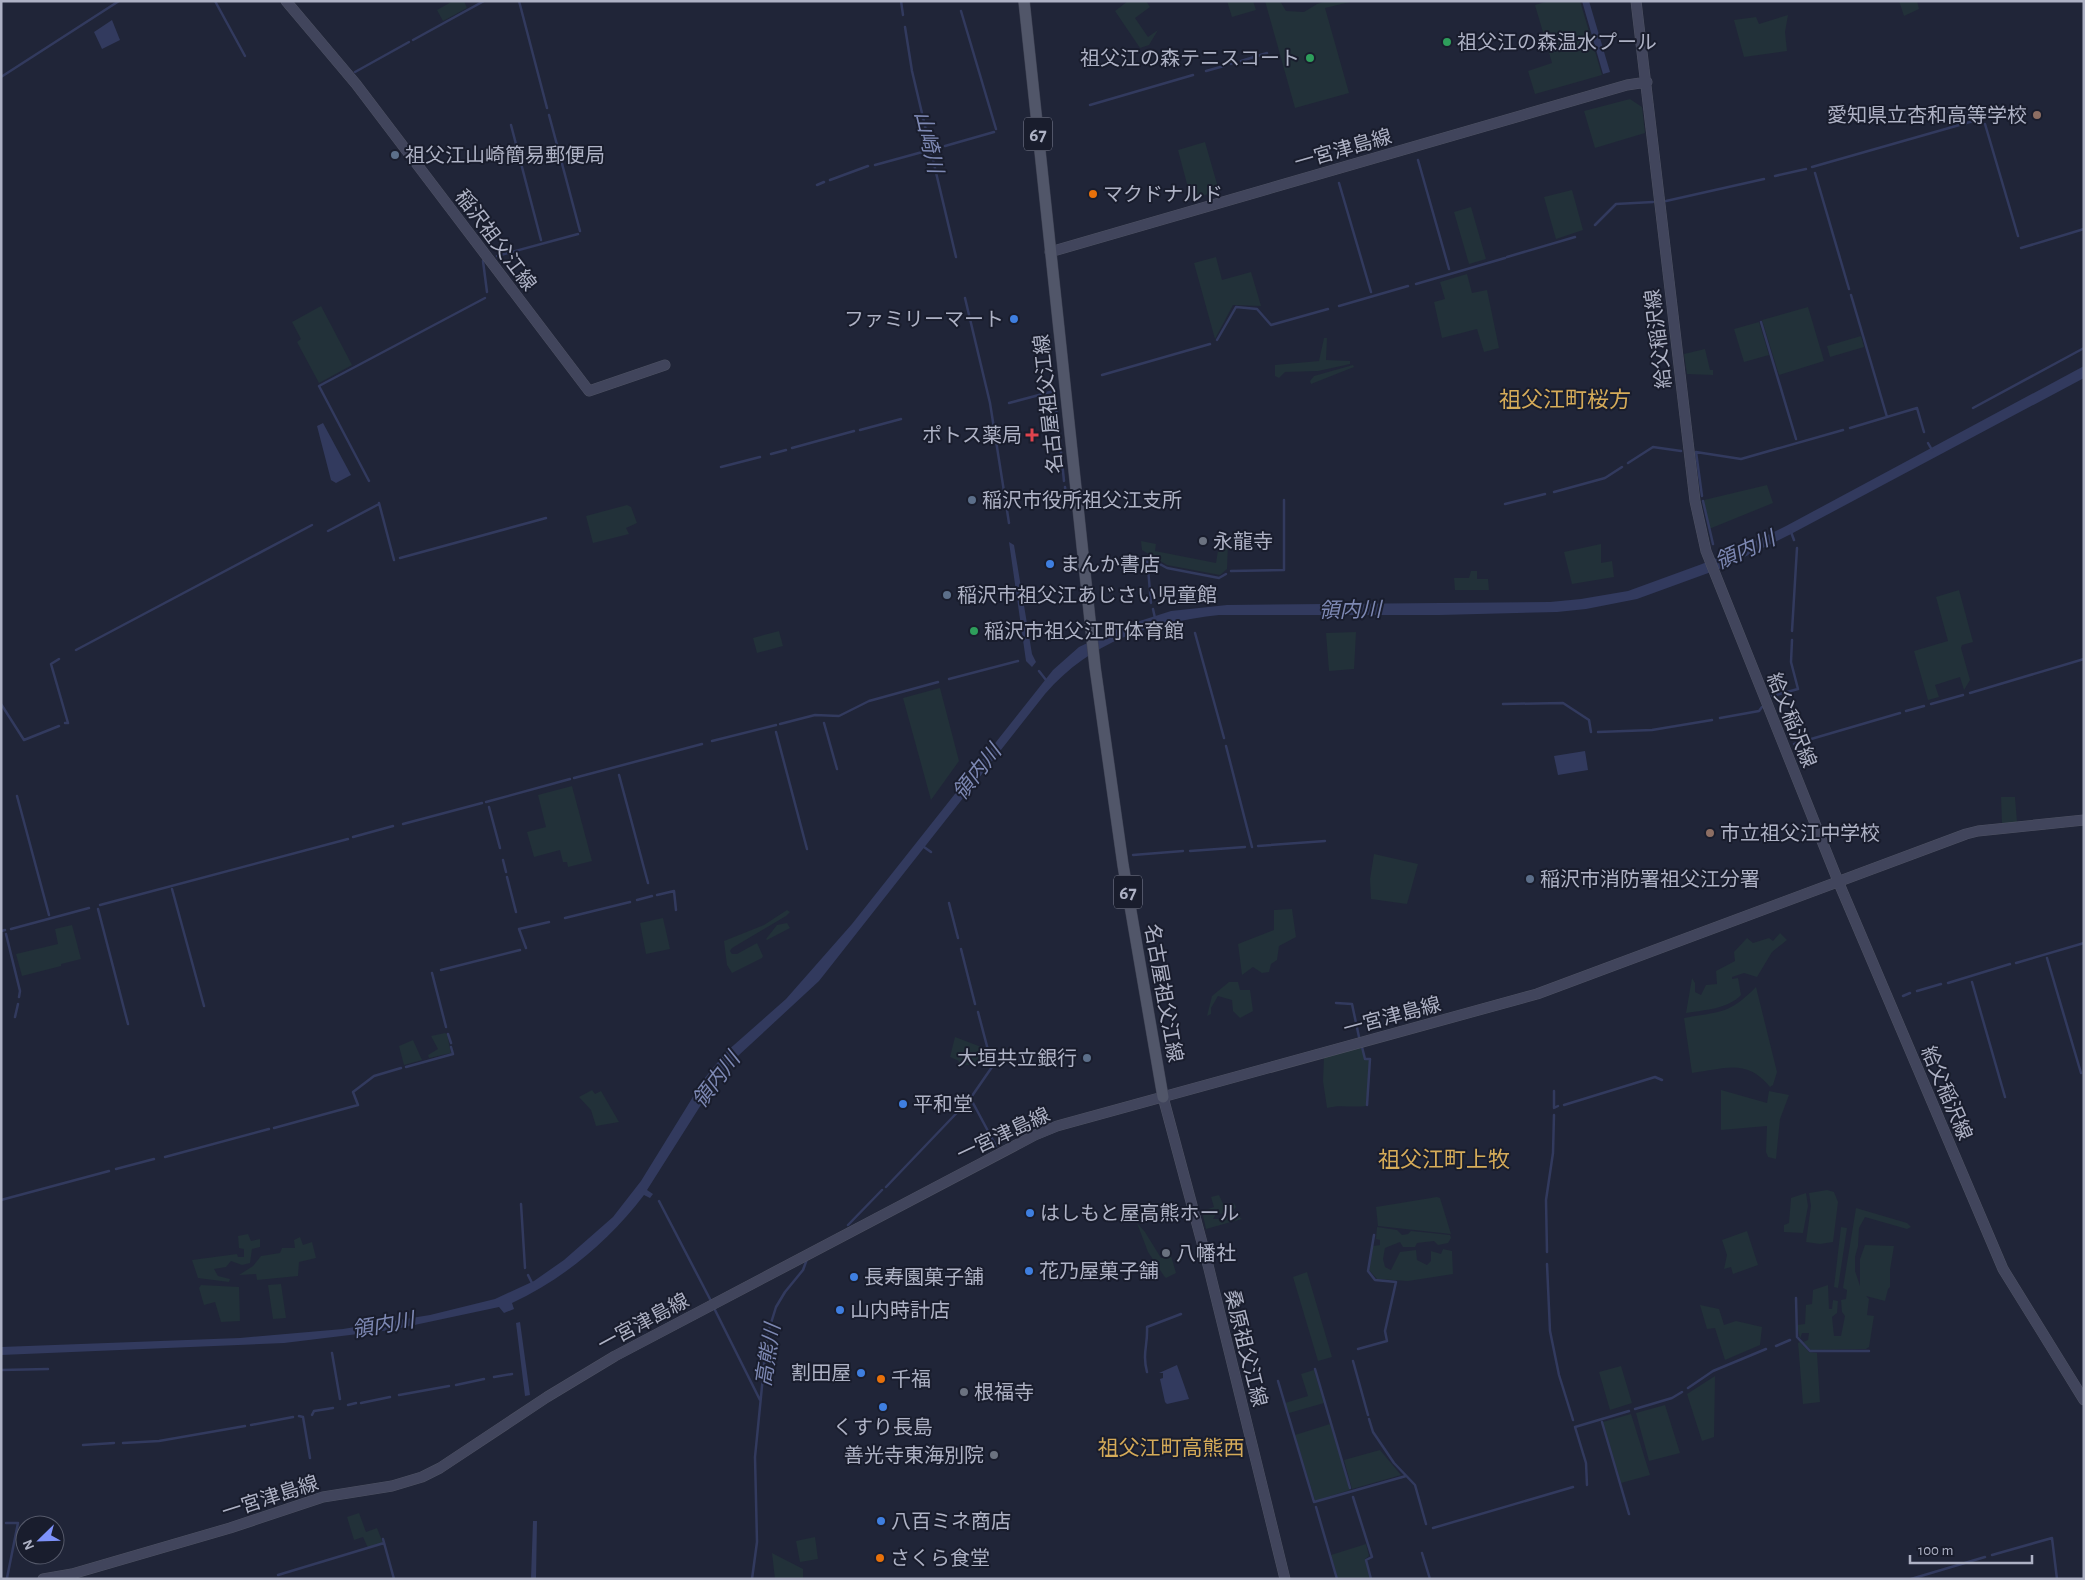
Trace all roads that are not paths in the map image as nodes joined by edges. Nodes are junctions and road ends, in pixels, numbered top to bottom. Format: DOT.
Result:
graph roads {
  1 [pos="286,1"];
  2 [pos="1024,1"];
  3 [pos="1636,1"];
  4 [pos="1646,82"];
  5 [pos="1050,252"];
  6 [pos="665,365"];
  7 [pos="2084,820"];
  8 [pos="1838,881"];
  9 [pos="1163,1097"];
  10 [pos="2084,1400"];
  11 [pos="43,1579"];
  12 [pos="1285,1579"];
  1 -- 6 [label="main road, 稲沢祖父江線"];
  2 -- 5 [label="main road, 名古屋祖父江線 / 67"];
  3 -- 4 [label="main road, 給父稲沢線"];
  4 -- 5 [label="main road, 一宮津島線"];
  4 -- 8 [label="main road, 給父稲沢線"];
  5 -- 9 [label="main road, 名古屋祖父江線 / 67"];
  7 -- 8 [label="main road, 一宮津島線"];
  8 -- 9 [label="main road, 一宮津島線"];
  8 -- 10 [label="main road, 給父稲沢線"];
  9 -- 11 [label="main road, 一宮津島線"];
  9 -- 12 [label="main road, 桑原祖父江線"];
}
